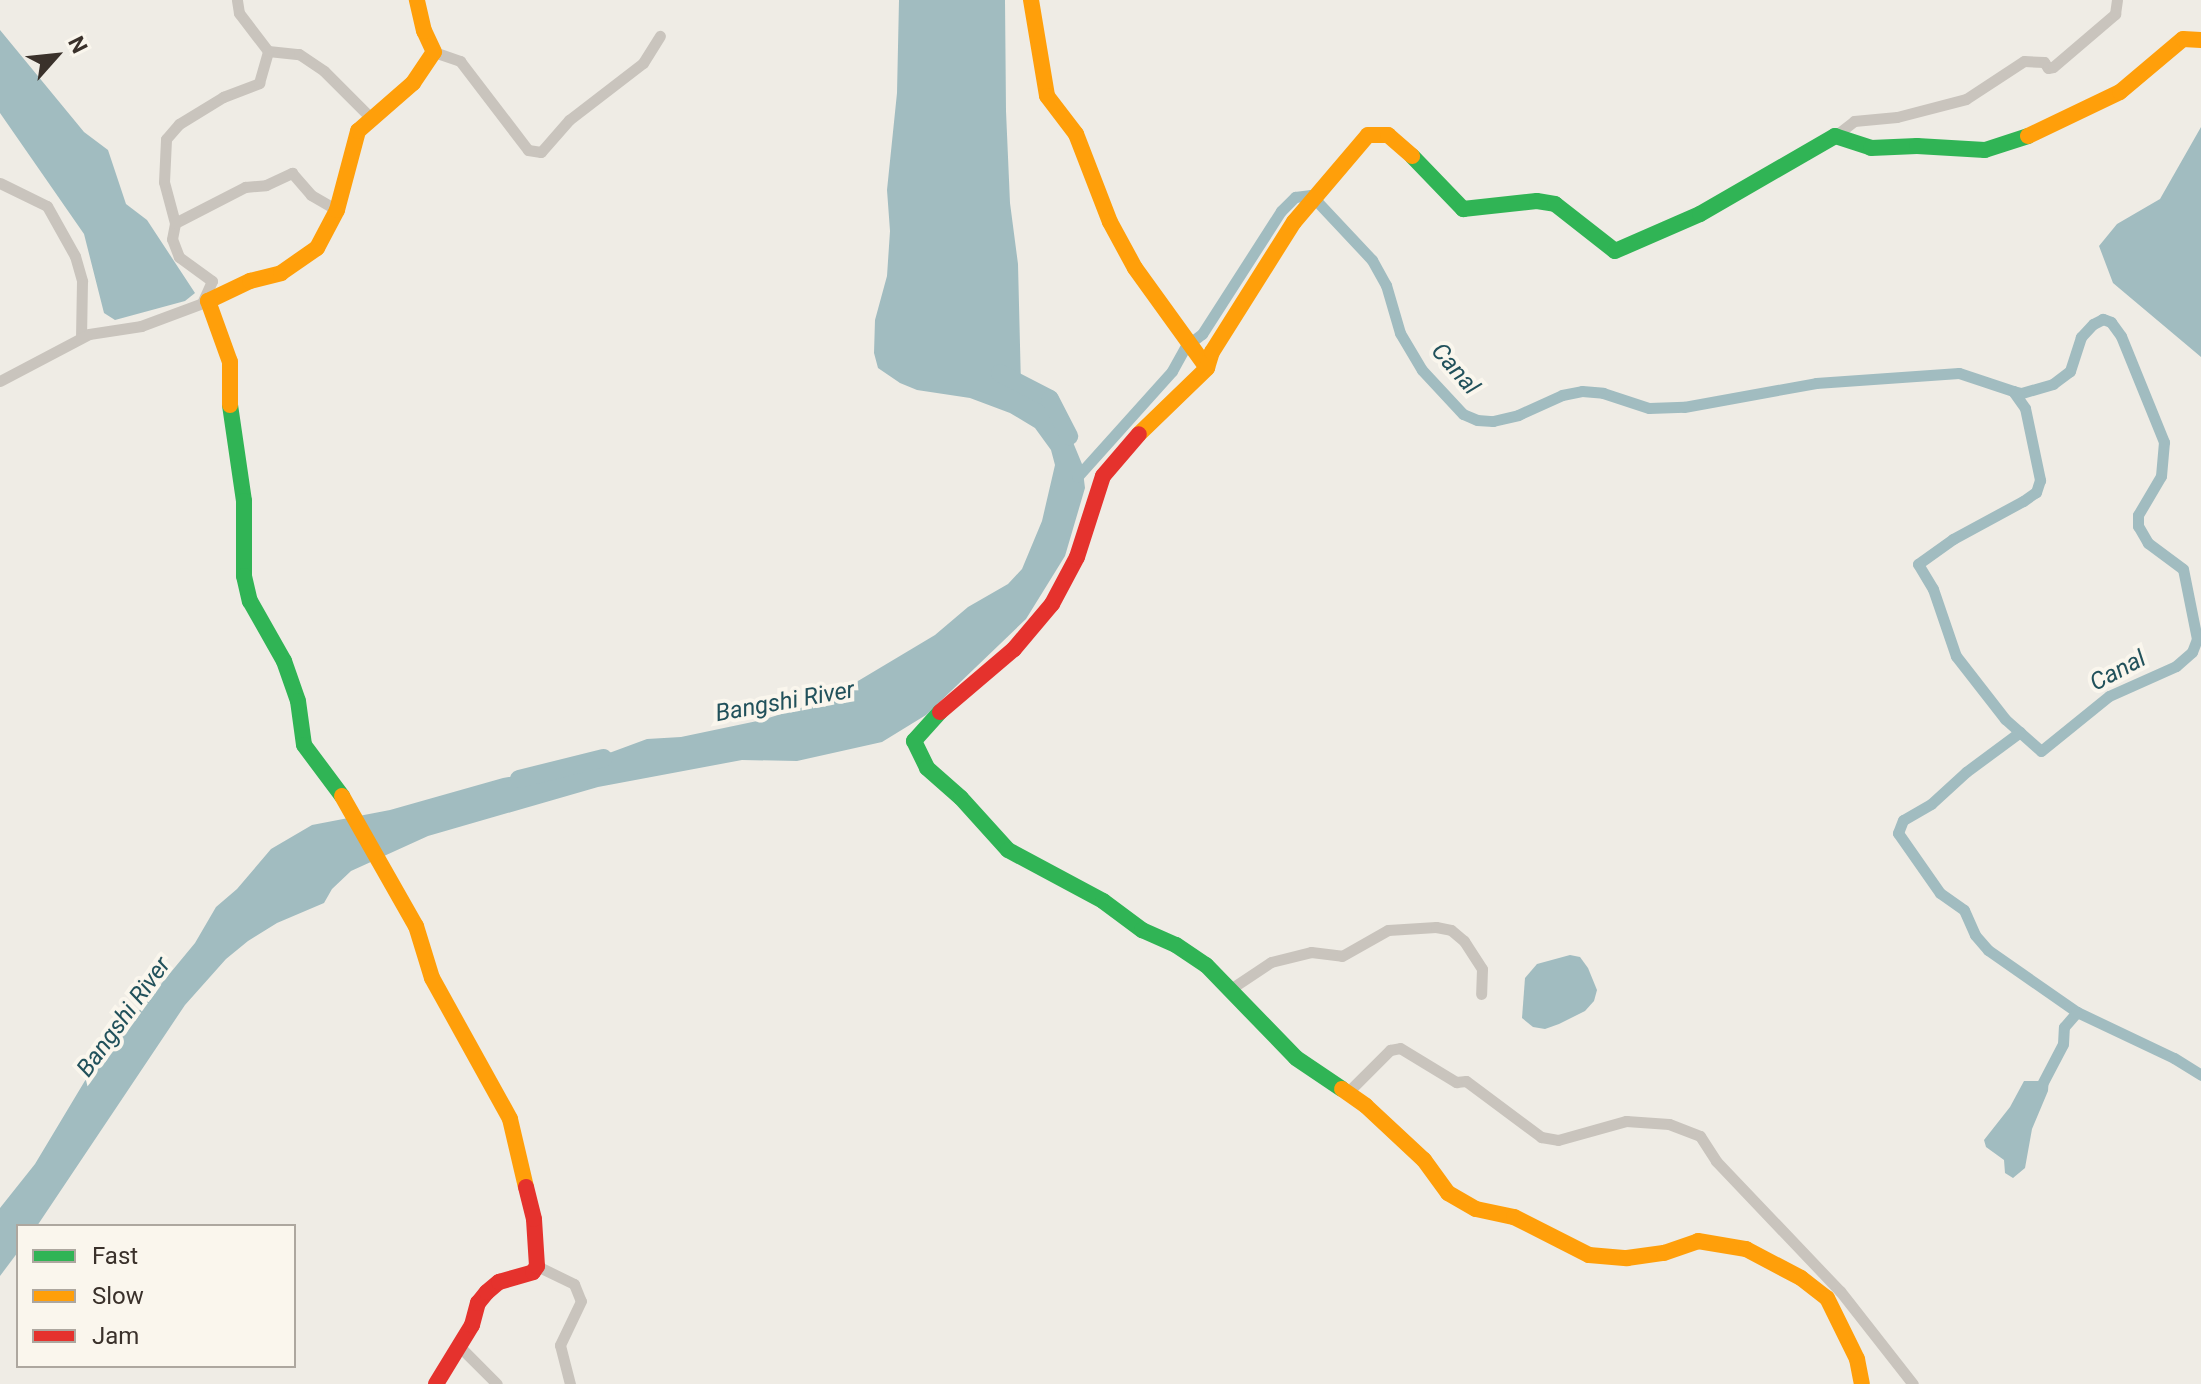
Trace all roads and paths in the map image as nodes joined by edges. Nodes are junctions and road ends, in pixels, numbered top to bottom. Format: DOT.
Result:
graph roads {
  1 [pos="237,0"];
  2 [pos="417,0"];
  3 [pos="1031,0"];
  4 [pos="2117,0"];
  5 [pos="660,36"];
  6 [pos="2201,40"];
  7 [pos="268,51"];
  8 [pos="434,52"];
  9 [pos="372,119"];
  10 [pos="1835,136"];
  11 [pos="0,183"];
  12 [pos="337,210"];
  13 [pos="175,223"];
  14 [pos="206,301"];
  15 [pos="81,337"];
  16 [pos="1207,368"];
  17 [pos="0,381"];
  18 [pos="1229,990"];
  19 [pos="1481,994"];
  20 [pos="1347,1093"];
  21 [pos="537,1266"];
  22 [pos="460,1347"];
  23 [pos="443,1382"];
  24 [pos="497,1384"];
  25 [pos="570,1384"];
  26 [pos="1862,1384"];
  27 [pos="1913,1384"];
  1 -- 7 [label="street"];
  2 -- 8 [label="street"];
  3 -- 16 [label="street"];
  4 -- 10 [label="street"];
  5 -- 8 [label="street"];
  6 -- 10 [label="street"];
  7 -- 9 [label="street"];
  7 -- 13 [label="street"];
  8 -- 9 [label="street"];
  9 -- 12 [label="street"];
  10 -- 16 [label="street"];
  11 -- 15 [label="street"];
  12 -- 13 [label="street"];
  12 -- 14 [label="street"];
  13 -- 14 [label="street"];
  14 -- 15 [label="street"];
  14 -- 21 [label="street"];
  15 -- 17 [label="street"];
  16 -- 18 [label="street"];
  18 -- 19 [label="street"];
  18 -- 20 [label="street"];
  20 -- 26 [label="street"];
  20 -- 27 [label="street"];
  21 -- 22 [label="street"];
  21 -- 25 [label="street"];
  22 -- 23 [label="street"];
  22 -- 24 [label="street"];
}
